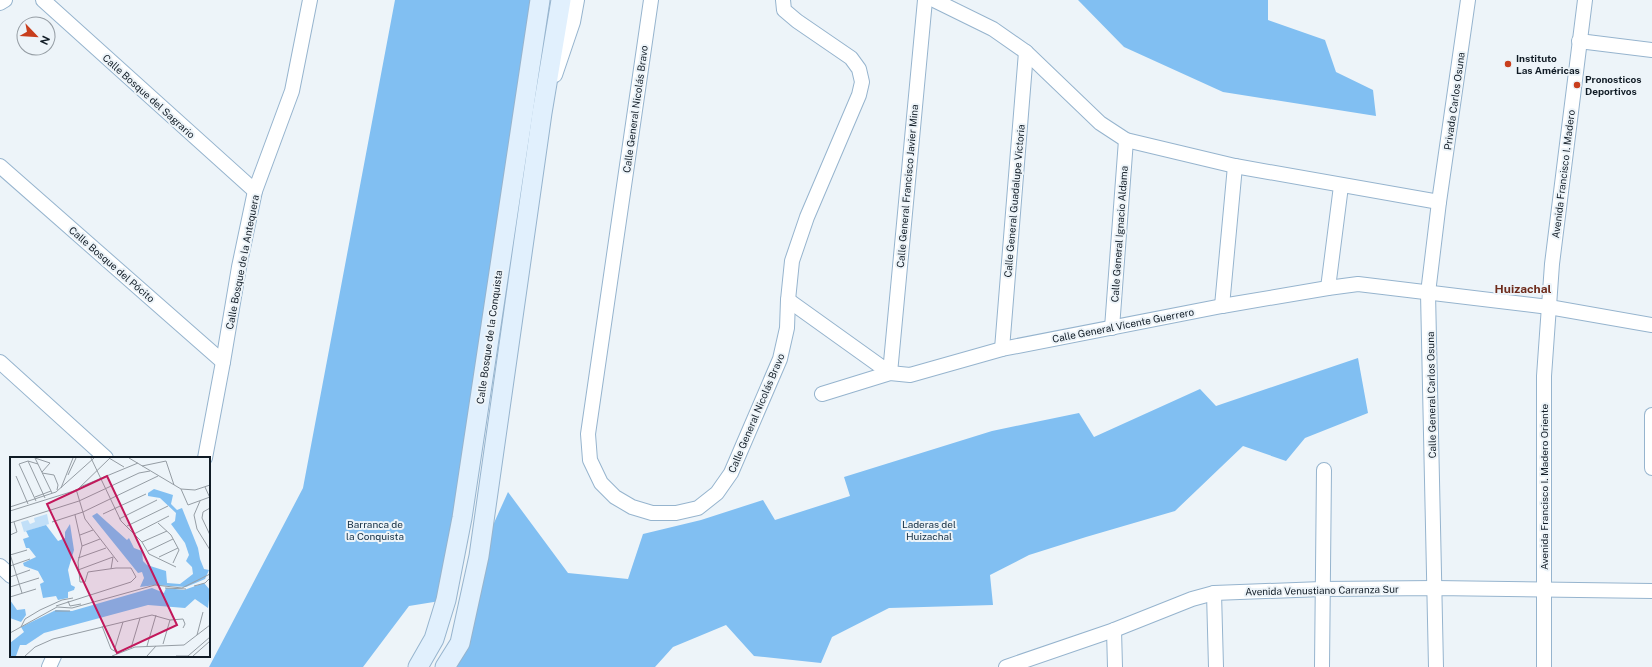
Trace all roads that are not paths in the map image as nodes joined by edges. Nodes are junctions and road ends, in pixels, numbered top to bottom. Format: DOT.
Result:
graph roads {
  1 [pos="5,0"];
  2 [pos="42,0"];
  3 [pos="310,0"];
  4 [pos="540,0"];
  5 [pos="561,0"];
  6 [pos="577,0"];
  7 [pos="650,0"];
  8 [pos="783,0"];
  9 [pos="925,0"];
  10 [pos="934,0"];
  11 [pos="1468,0"];
  12 [pos="1585,0"];
  13 [pos="0,3"];
  14 [pos="1579,41"];
  15 [pos="1652,50"];
  16 [pos="1026,52"];
  17 [pos="542,113"];
  18 [pos="1126,140"];
  19 [pos="0,166"];
  20 [pos="1235,166"];
  21 [pos="1341,186"];
  22 [pos="255,191"];
  23 [pos="1439,202"];
  24 [pos="1328,288"];
  25 [pos="1428,293"];
  26 [pos="788,300"];
  27 [pos="1222,306"];
  28 [pos="1549,307"];
  29 [pos="1652,325"];
  30 [pos="1112,328"];
  31 [pos="1002,349"];
  32 [pos="0,362"];
  33 [pos="224,362"];
  34 [pos="890,373"];
  35 [pos="822,394"];
  36 [pos="1652,415"];
  37 [pos="105,457"];
  38 [pos="205,457"];
  39 [pos="1652,468"];
  40 [pos="1324,470"];
  41 [pos="0,566"];
  42 [pos="10,575"];
  43 [pos="1435,588"];
  44 [pos="1322,589"];
  45 [pos="1544,589"];
  46 [pos="1652,591"];
  47 [pos="1214,594"];
  48 [pos="1114,630"];
  49 [pos="54,657"];
  50 [pos="1008,666"];
  51 [pos="49,667"];
  52 [pos="418,667"];
  53 [pos="445,667"];
  54 [pos="1115,667"];
  55 [pos="1216,667"];
  56 [pos="1322,667"];
  57 [pos="1436,667"];
  58 [pos="1544,667"];
  1 -- 13 [label="street"];
  2 -- 22 [label="street, Calle Bosque del Sagrario"];
  3 -- 22 [label="street, Calle Bosque de la Antequera"];
  4 -- 52 [label="main road, Calle Bosque de la Conquista"];
  5 -- 17 [label="main road"];
  6 -- 17 [label="street"];
  7 -- 26 [label="street, Calle General Nicolás Bravo"];
  8 -- 26 [label="street, Calle General Nicolás Bravo"];
  9 -- 34 [label="street, Calle General Francisco Javier Mina"];
  10 -- 16 [label="street"];
  11 -- 23 [label="street, Privada Carlos Osuna"];
  12 -- 14 [label="street, Avenida Francisco I. Madero"];
  14 -- 15 [label="street"];
  14 -- 28 [label="street, Avenida Francisco I. Madero"];
  16 -- 18 [label="street"];
  16 -- 31 [label="street, Calle General Guadalupe Victoria"];
  17 -- 53 [label="main road"];
  18 -- 20 [label="street"];
  18 -- 30 [label="street, Calle General Ignacio Aldama"];
  19 -- 33 [label="street, Calle Bosque del Pócito"];
  20 -- 21 [label="street"];
  20 -- 27 [label="street"];
  21 -- 23 [label="street"];
  21 -- 24 [label="street"];
  22 -- 33 [label="street, Calle Bosque de la Antequera"];
  23 -- 25 [label="street, Calle General Carlos Osuna"];
  24 -- 25 [label="street, Calle General Vicente Guerrero"];
  24 -- 27 [label="street, Calle General Vicente Guerrero"];
  25 -- 28 [label="street, Calle General Vicente Guerrero"];
  25 -- 43 [label="street, Calle General Carlos Osuna"];
  26 -- 34 [label="street"];
  27 -- 30 [label="street, Calle General Vicente Guerrero"];
  28 -- 29 [label="street, Calle General Vicente Guerrero"];
  28 -- 45 [label="street, Avenida Francisco I. Madero Oriente"];
  30 -- 31 [label="street, Calle General Vicente Guerrero"];
  31 -- 34 [label="street, Calle General Vicente Guerrero"];
  32 -- 37 [label="street"];
  33 -- 38 [label="street, Calle Bosque de la Antequera"];
  34 -- 35 [label="street, Calle General Vicente Guerrero"];
  36 -- 39 [label="street"];
  40 -- 44 [label="street"];
  41 -- 42 [label="street"];
  43 -- 44 [label="street, Avenida Venustiano Carranza Sur"];
  43 -- 45 [label="street, Avenida Venustiano Carranza Sur"];
  43 -- 57 [label="street, Calle General Carlos Osuna"];
  44 -- 47 [label="street, Avenida Venustiano Carranza Sur"];
  44 -- 56 [label="street"];
  45 -- 46 [label="street, Avenida Venustiano Carranza Sur"];
  45 -- 58 [label="street, Avenida Francisco I. Madero Oriente"];
  47 -- 48 [label="street, Avenida Venustiano Carranza Sur"];
  47 -- 55 [label="street"];
  48 -- 50 [label="street, Avenida Venustiano Carranza Sur"];
  48 -- 54 [label="street"];
  49 -- 51 [label="street"];
}
